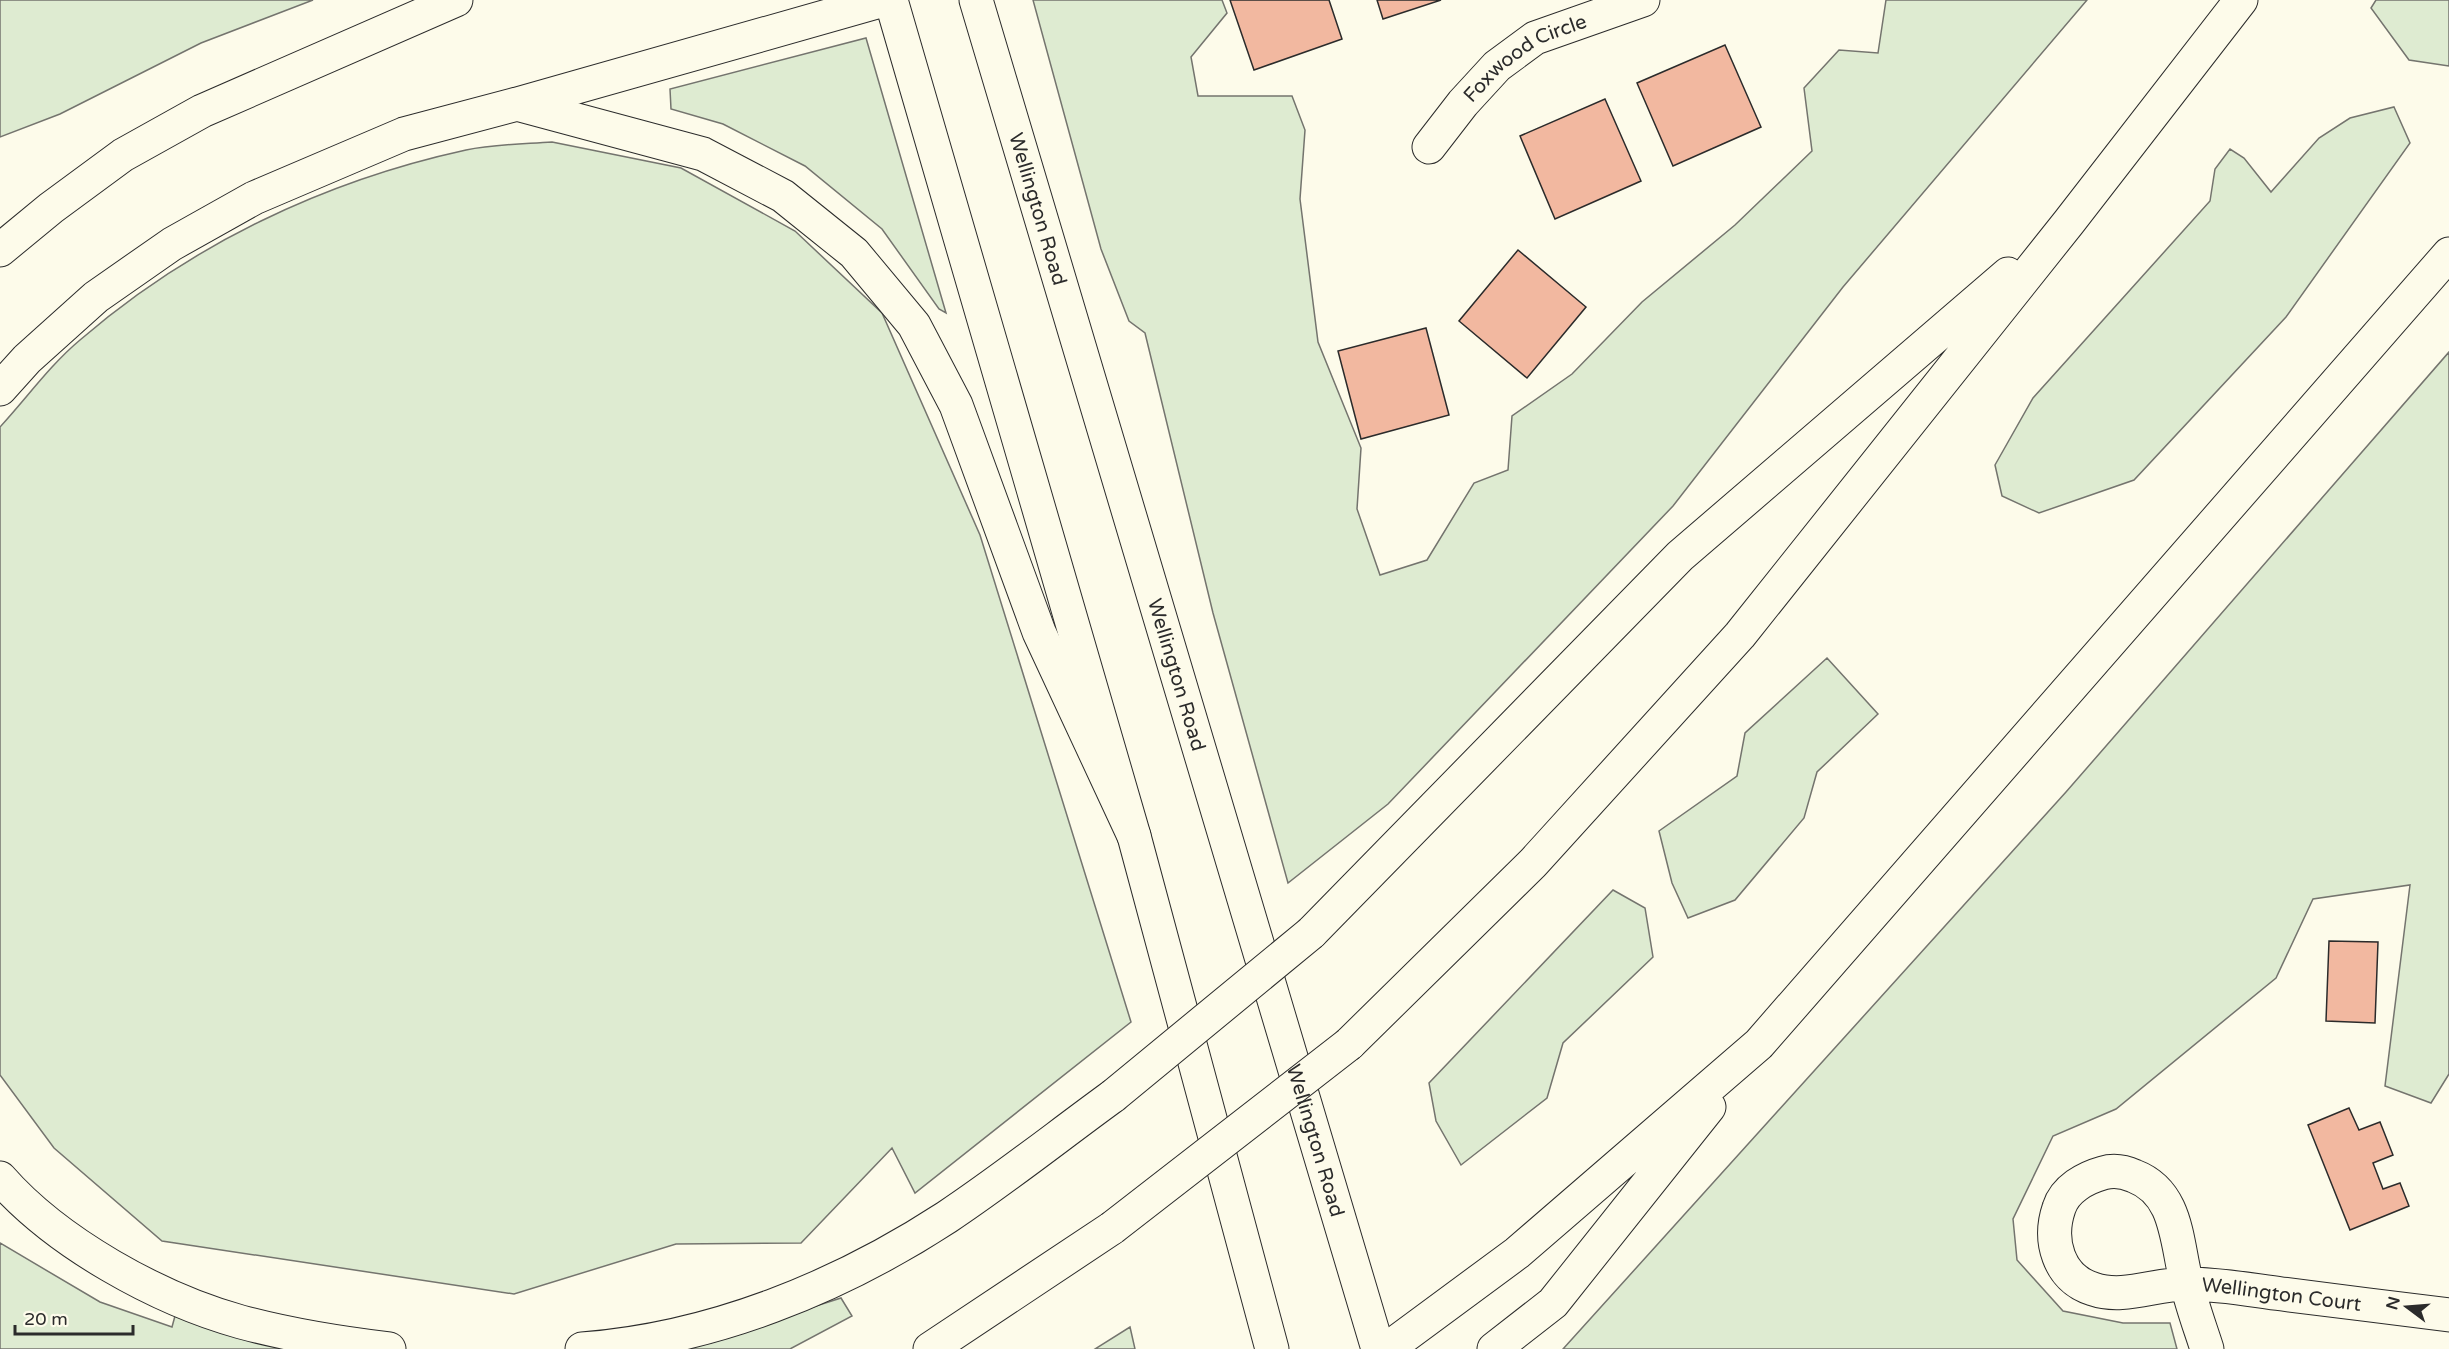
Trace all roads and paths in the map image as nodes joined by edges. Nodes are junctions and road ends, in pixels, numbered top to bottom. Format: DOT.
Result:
graph roads {
  1 [pos="456,0"];
  2 [pos="884,0"];
  3 [pos="891,0"];
  4 [pos="976,0"];
  5 [pos="1643,0"];
  6 [pos="2241,0"];
  7 [pos="517,104"];
  8 [pos="1429,147"];
  9 [pos="2069,222"];
  10 [pos="0,250"];
  11 [pos="2449,254"];
  12 [pos="0,389"];
  13 [pos="1134,836"];
  14 [pos="1759,1044"];
  15 [pos="0,1178"];
  16 [pos="2449,1316"];
  17 [pos="389,1349"];
  18 [pos="582,1349"];
  19 [pos="930,1349"];
  20 [pos="1272,1349"];
  21 [pos="1378,1349"];
  22 [pos="1387,1349"];
  23 [pos="1494,1349"];
  24 [pos="2207,1349"];
  1 -- 10 [label="main road"];
  2 -- 7 [label="main road"];
  3 -- 13 [label="main road"];
  4 -- 21 [label="main road, Wellington Road"];
  5 -- 8 [label="main road, Foxwood Circle"];
  6 -- 9 [label="main road"];
  7 -- 12 [label="main road"];
  7 -- 13 [label="main road"];
  9 -- 18 [label="main road, bridge"];
  9 -- 19 [label="main road, bridge"];
  11 -- 14 [label="main road"];
  13 -- 20 [label="main road"];
  14 -- 22 [label="main road"];
  14 -- 23 [label="main road"];
  15 -- 17 [label="main road"];
  16 -- 24 [label="main road, Wellington Court"];
}
